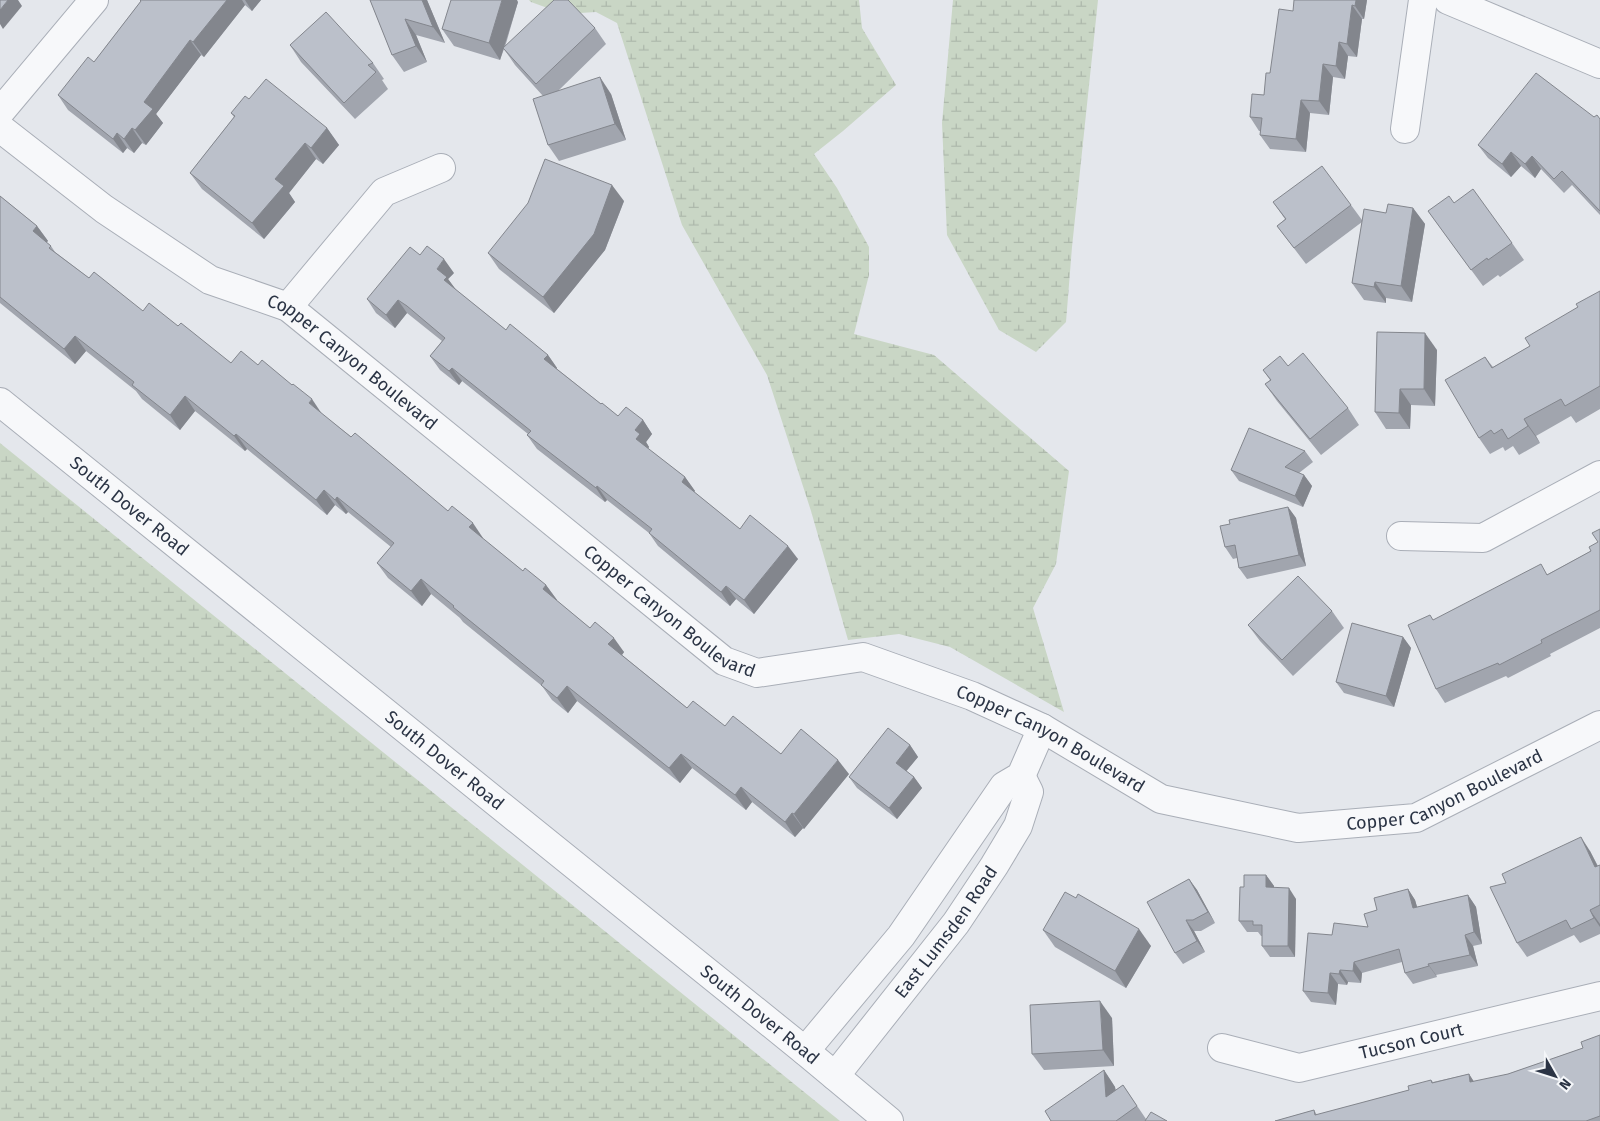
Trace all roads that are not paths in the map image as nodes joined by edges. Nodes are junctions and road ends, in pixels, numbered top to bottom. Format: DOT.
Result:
graph roads {
  1 [pos="94,0"];
  2 [pos="1423,0"];
  3 [pos="1448,0"];
  4 [pos="1600,64"];
  5 [pos="0,112"];
  6 [pos="0,128"];
  7 [pos="1406,129"];
  8 [pos="441,168"];
  9 [pos="288,307"];
  10 [pos="0,402"];
  11 [pos="1600,475"];
  12 [pos="1401,536"];
  13 [pos="1600,725"];
  14 [pos="1042,728"];
  15 [pos="1022,776"];
  16 [pos="1600,996"];
  17 [pos="1222,1048"];
  18 [pos="805,1051"];
  19 [pos="835,1076"];
  20 [pos="889,1121"];
  1 -- 5 [label="street"];
  2 -- 7 [label="street"];
  3 -- 4 [label="street"];
  6 -- 9 [label="street, Copper Canyon Boulevard"];
  8 -- 9 [label="street"];
  9 -- 14 [label="street, Copper Canyon Boulevard"];
  10 -- 18 [label="street, South Dover Road"];
  11 -- 12 [label="street"];
  13 -- 14 [label="street, Copper Canyon Boulevard"];
  14 -- 15 [label="street"];
  15 -- 18 [label="street, East Lumsden Road"];
  15 -- 19 [label="street, East Lumsden Road"];
  16 -- 17 [label="street, Tucson Court"];
  18 -- 19 [label="street, South Dover Road"];
  19 -- 20 [label="street, South Dover Road"];
}
